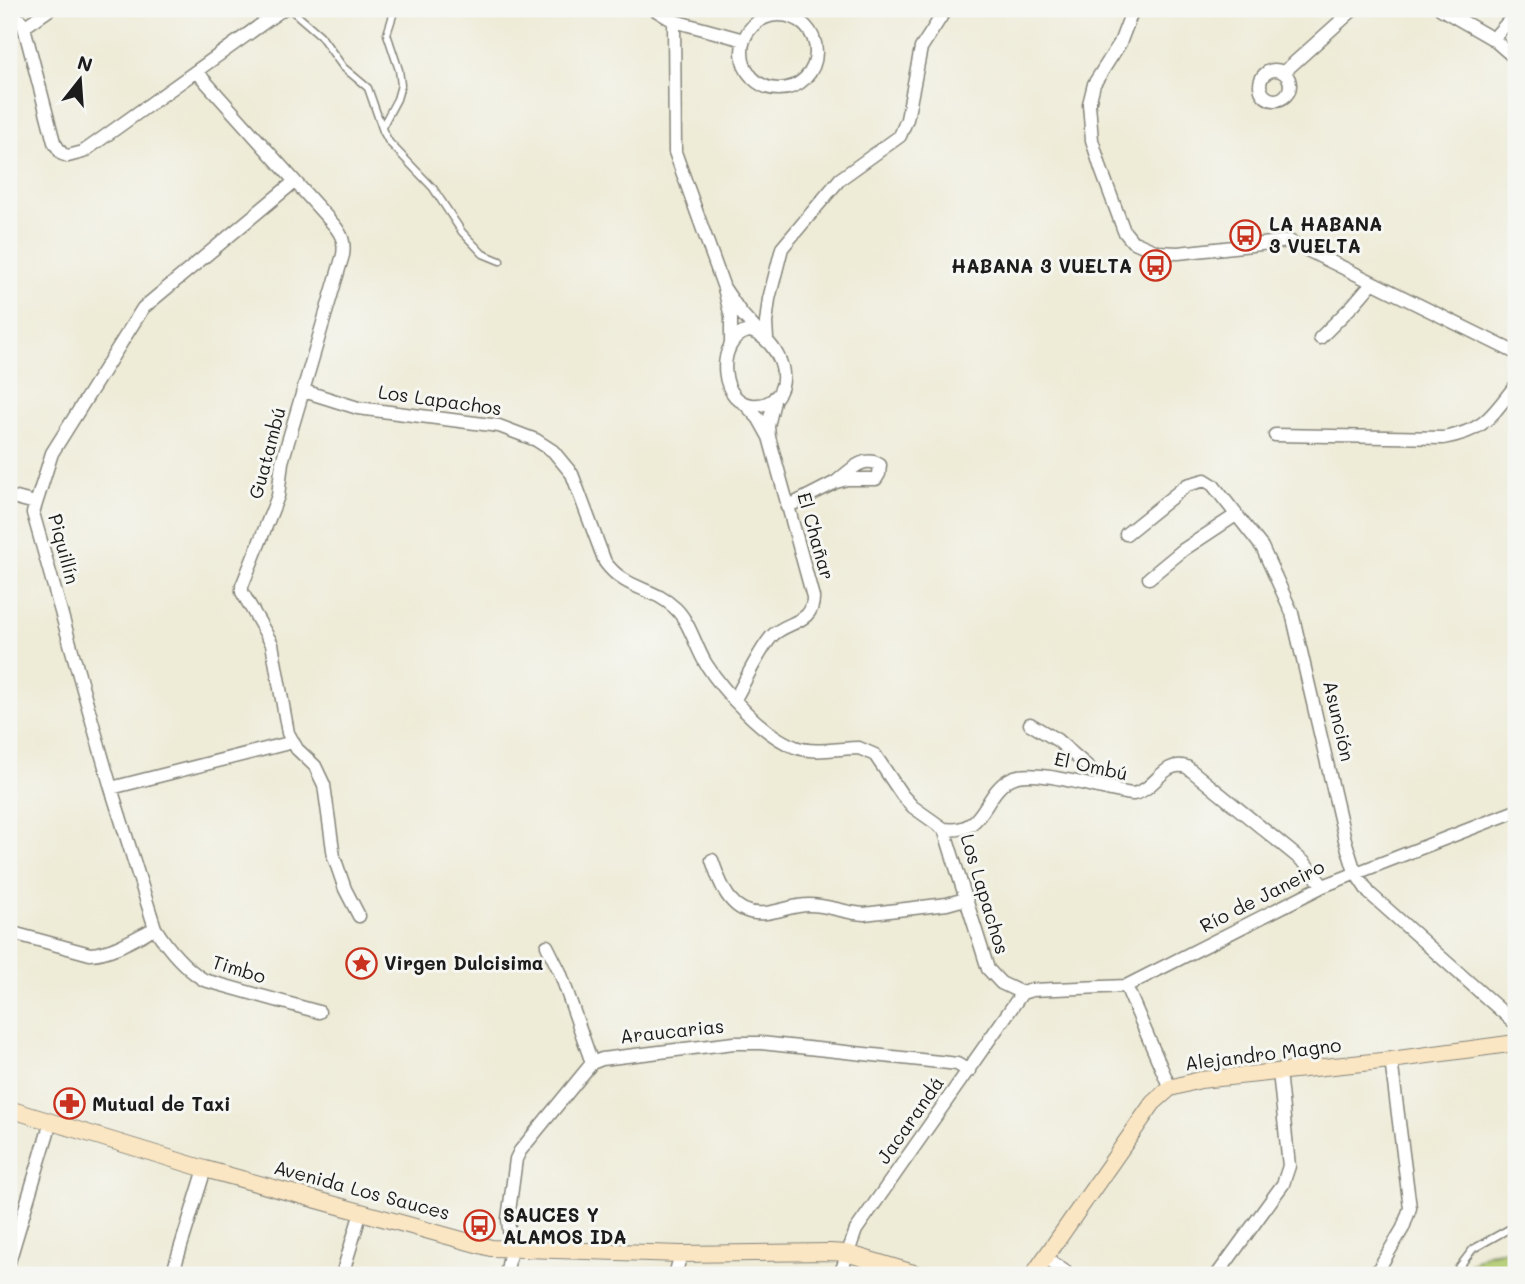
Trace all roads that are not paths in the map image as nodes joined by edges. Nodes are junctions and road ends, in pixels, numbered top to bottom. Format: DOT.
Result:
graph roads {
  1 [pos="50,9"];
  2 [pos="284,9"];
  3 [pos="290,9"];
  4 [pos="395,9"];
  5 [pos="654,9"];
  6 [pos="946,9"];
  7 [pos="1133,9"];
  8 [pos="1354,9"];
  9 [pos="1441,9"];
  10 [pos="1516,13"];
  11 [pos="9,14"];
  12 [pos="674,21"];
  13 [pos="24,27"];
  14 [pos="1493,39"];
  15 [pos="744,40"];
  16 [pos="1516,59"];
  17 [pos="196,71"];
  18 [pos="1284,72"];
  19 [pos="382,127"];
  20 [pos="294,182"];
  21 [pos="500,261"];
  22 [pos="1372,283"];
  23 [pos="724,288"];
  24 [pos="769,299"];
  25 [pos="741,313"];
  26 [pos="763,337"];
  27 [pos="1320,338"];
  28 [pos="730,346"];
  29 [pos="1516,353"];
  30 [pos="1516,385"];
  31 [pos="304,391"];
  32 [pos="775,397"];
  33 [pos="746,404"];
  34 [pos="1275,435"];
  35 [pos="769,437"];
  36 [pos="836,482"];
  37 [pos="9,496"];
  38 [pos="35,503"];
  39 [pos="787,507"];
  40 [pos="1236,515"];
  41 [pos="1126,534"];
  42 [pos="1149,578"];
  43 [pos="734,699"];
  44 [pos="1030,724"];
  45 [pos="293,742"];
  46 [pos="111,788"];
  47 [pos="1118,793"];
  48 [pos="1516,811"];
  49 [pos="944,829"];
  50 [pos="712,860"];
  51 [pos="1355,872"];
  52 [pos="1323,886"];
  53 [pos="965,899"];
  54 [pos="359,916"];
  55 [pos="155,928"];
  56 [pos="9,932"];
  57 [pos="547,946"];
  58 [pos="1126,986"];
  59 [pos="1023,993"];
  60 [pos="319,1012"];
  61 [pos="1516,1024"];
  62 [pos="1516,1043"];
  63 [pos="1467,1050"];
  64 [pos="1516,1054"];
  65 [pos="1391,1060"];
  66 [pos="592,1063"];
  67 [pos="969,1071"];
  68 [pos="1279,1072"];
  69 [pos="1170,1088"];
  70 [pos="9,1109"];
  71 [pos="51,1122"];
  72 [pos="205,1169"];
  73 [pos="361,1212"];
  74 [pos="1516,1225"];
  75 [pos="511,1250"];
  76 [pos="846,1253"];
  77 [pos="681,1254"];
  78 [pos="1046,1258"];
  79 [pos="9,1262"];
  80 [pos="172,1275"];
  81 [pos="342,1275"];
  82 [pos="506,1275"];
  83 [pos="675,1275"];
  84 [pos="840,1275"];
  85 [pos="920,1275"];
  86 [pos="1034,1275"];
  87 [pos="1070,1275"];
  88 [pos="1217,1275"];
  89 [pos="1375,1275"];
  90 [pos="1453,1275"];
  1 -- 13 [label="street"];
  2 -- 17 [label="street"];
  3 -- 19 [label="lane"];
  4 -- 19 [label="lane"];
  5 -- 12 [label="street"];
  6 -- 24 [label="street"];
  7 -- 22 [label="street"];
  8 -- 18 [label="street"];
  9 -- 14 [label="street"];
  10 -- 14 [label="street"];
  11 -- 13 [label="street"];
  12 -- 15 [label="street"];
  12 -- 23 [label="street"];
  13 -- 17 [label="street"];
  14 -- 16 [label="street"];
  15 -- 15 [label="street"];
  17 -- 20 [label="street, Guatambú"];
  19 -- 21 [label="lane"];
  20 -- 31 [label="street, Guatambú"];
  20 -- 38 [label="street, Piquillín"];
  22 -- 27 [label="street"];
  22 -- 29 [label="street"];
  23 -- 25 [label="street"];
  23 -- 28 [label="street"];
  24 -- 25 [label="street"];
  24 -- 26 [label="street"];
  25 -- 26 [label="street"];
  26 -- 28 [label="street"];
  26 -- 32 [label="street"];
  28 -- 33 [label="street"];
  30 -- 34 [label="street"];
  31 -- 43 [label="street, Los Lapachos"];
  31 -- 45 [label="street, Guatambú"];
  32 -- 33 [label="street"];
  32 -- 35 [label="street, El Chañar"];
  33 -- 35 [label="street, El Chañar"];
  35 -- 39 [label="street, El Chañar"];
  36 -- 39 [label="street"];
  37 -- 38 [label="street"];
  38 -- 46 [label="street, Piquillín"];
  39 -- 43 [label="street, El Chañar"];
  40 -- 41 [label="street, Asunción"];
  40 -- 42 [label="street"];
  40 -- 51 [label="street, Asunción"];
  43 -- 49 [label="street, Los Lapachos"];
  44 -- 47 [label="street"];
  45 -- 46 [label="street"];
  45 -- 54 [label="street, Guatambú"];
  46 -- 55 [label="street, Piquillín"];
  47 -- 49 [label="street, El Ombú"];
  47 -- 52 [label="street, El Ombú"];
  48 -- 51 [label="street, Río de Janeiro"];
  49 -- 53 [label="street, Los Lapachos"];
  50 -- 53 [label="street"];
  51 -- 52 [label="street, Río de Janeiro"];
  51 -- 61 [label="street, Asunción"];
  52 -- 58 [label="street, Río de Janeiro"];
  53 -- 59 [label="street, Los Lapachos"];
  55 -- 56 [label="street"];
  55 -- 60 [label="street, Timbo"];
  57 -- 66 [label="street"];
  58 -- 59 [label="street, Río de Janeiro"];
  58 -- 69 [label="street"];
  59 -- 67 [label="street, Jacarandá"];
  62 -- 63 [label="main road"];
  63 -- 64 [label="main road"];
  63 -- 65 [label="main road, Alejandro Magno"];
  65 -- 68 [label="main road, Alejandro Magno"];
  65 -- 89 [label="street"];
  66 -- 67 [label="street, Araucarias"];
  66 -- 75 [label="street"];
  67 -- 76 [label="street, Jacarandá"];
  68 -- 69 [label="main road, Alejandro Magno"];
  68 -- 88 [label="street"];
  69 -- 78 [label="main road, Alejandro Magno"];
  70 -- 71 [label="main road, Avenida Los Sauces"];
  71 -- 72 [label="main road, Avenida Los Sauces"];
  71 -- 79 [label="street"];
  72 -- 73 [label="main road, Avenida Los Sauces"];
  72 -- 80 [label="street"];
  73 -- 75 [label="main road, Avenida Los Sauces"];
  73 -- 81 [label="street"];
  74 -- 90 [label="lane"];
  75 -- 77 [label="main road, Avenida Los Sauces"];
  75 -- 82 [label="street"];
  76 -- 77 [label="main road, Avenida Los Sauces"];
  76 -- 84 [label="street, Jacarandá"];
  76 -- 85 [label="main road, Avenida Los Sauces"];
  77 -- 83 [label="street"];
  78 -- 86 [label="main road, Alejandro Magno"];
  78 -- 87 [label="street"];
}
